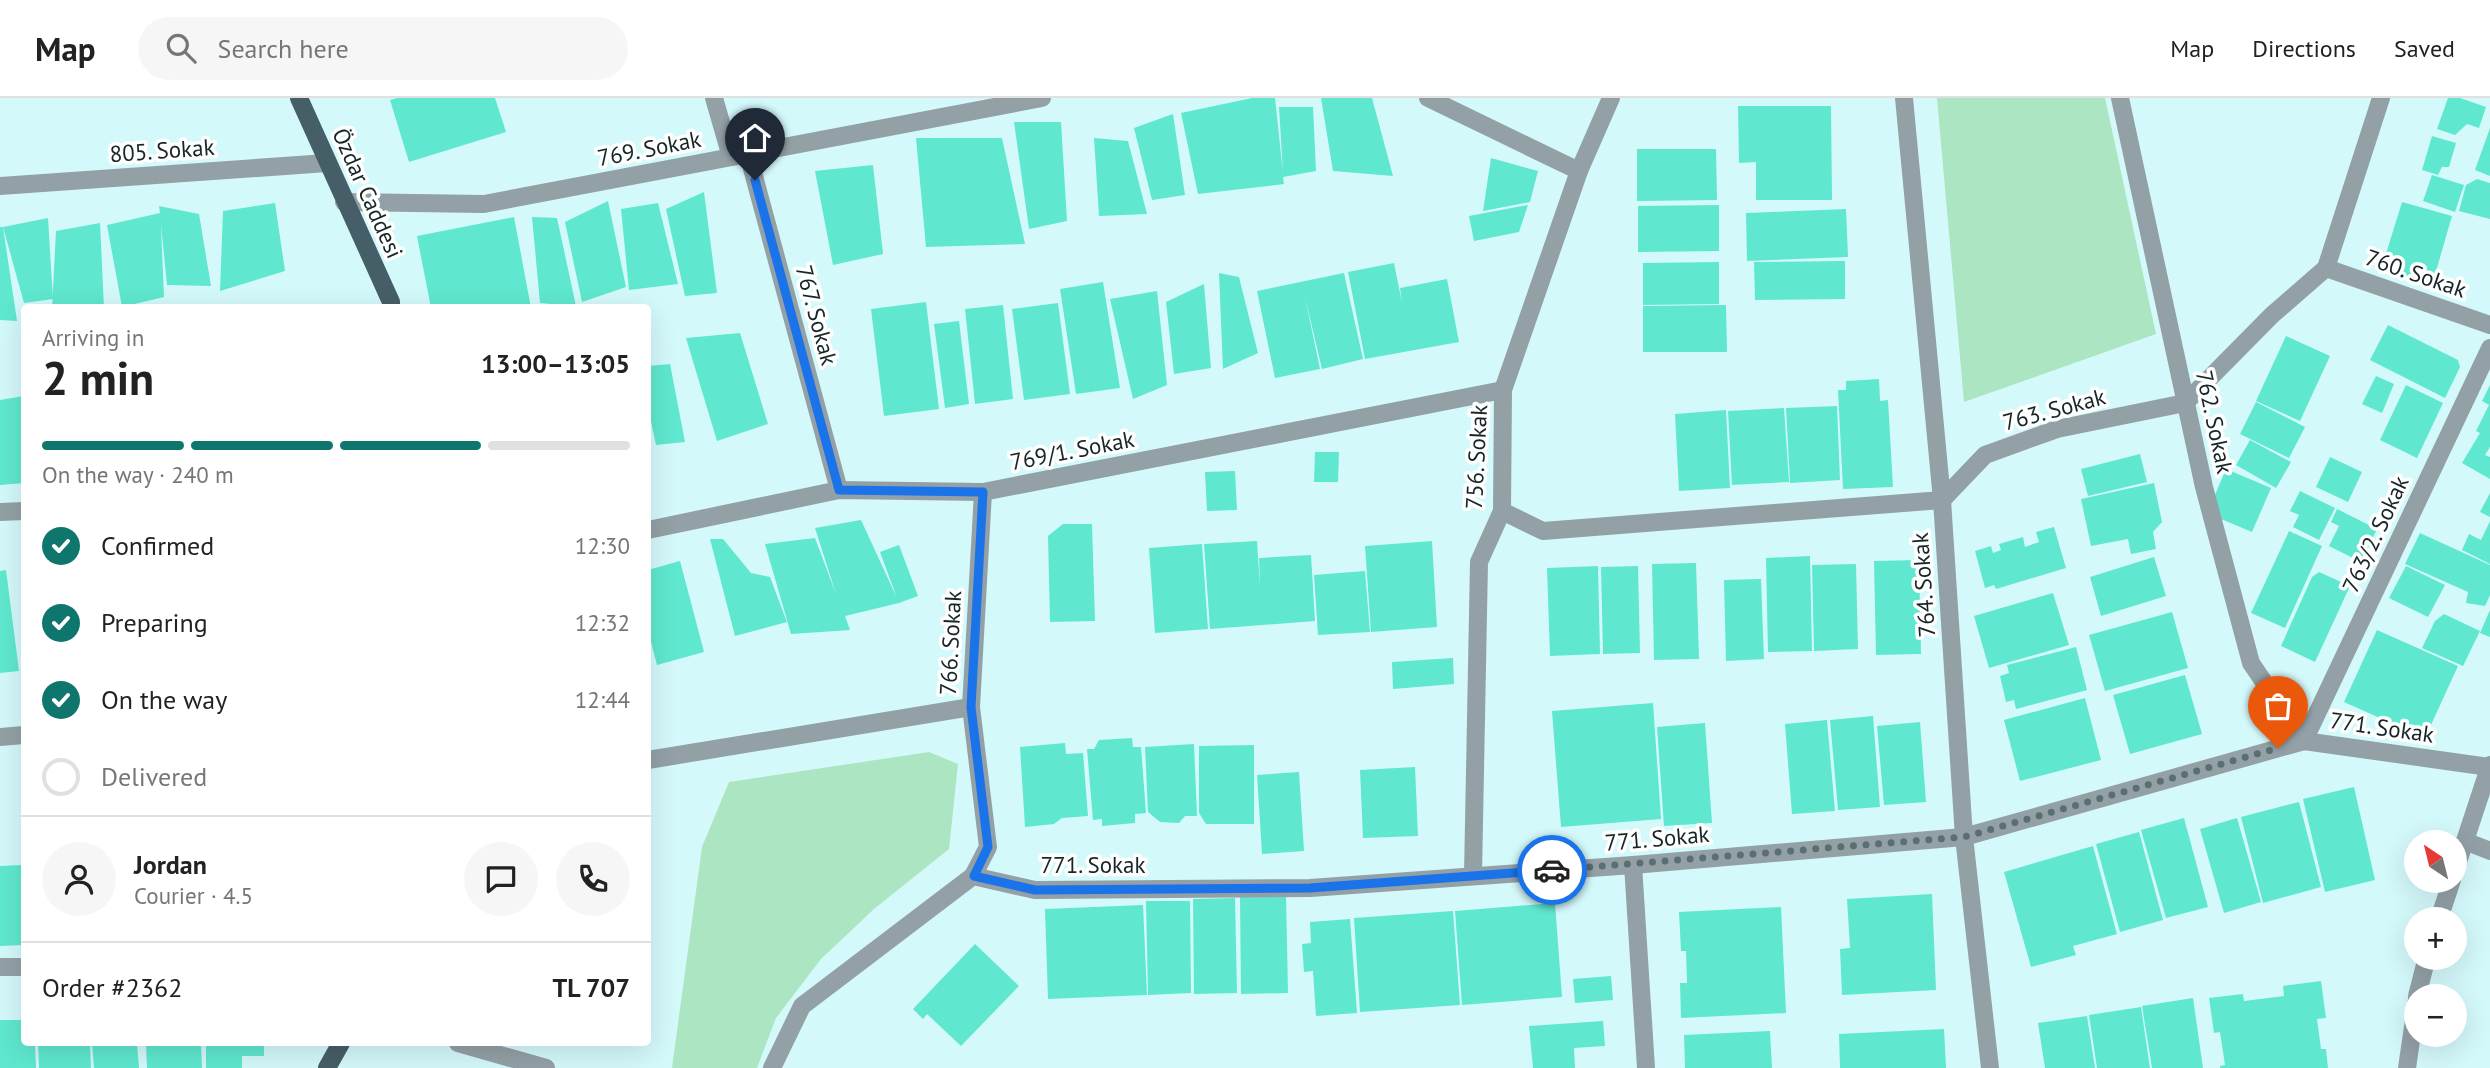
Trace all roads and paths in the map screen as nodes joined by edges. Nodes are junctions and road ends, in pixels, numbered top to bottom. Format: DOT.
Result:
graph roads {
  1 [pos="299,98"];
  2 [pos="714,98"];
  3 [pos="1042,98"];
  4 [pos="1428,98"];
  5 [pos="1611,98"];
  6 [pos="1904,98"];
  7 [pos="2120,98"];
  8 [pos="2381,98"];
  9 [pos="740,156"];
  10 [pos="327,163"];
  11 [pos="1579,171"];
  12 [pos="0,186"];
  13 [pos="344,202"];
  14 [pos="2326,268"];
  15 [pos="391,304"];
  16 [pos="2490,324"];
  17 [pos="2490,348"];
  18 [pos="1503,390"];
  19 [pos="2185,403"];
  20 [pos="839,490"];
  21 [pos="983,492"];
  22 [pos="1942,500"];
  23 [pos="21,511"];
  24 [pos="0,512"];
  25 [pos="1502,512"];
  26 [pos="651,529"];
  27 [pos="971,707"];
  28 [pos="21,735"];
  29 [pos="0,737"];
  30 [pos="2304,741"];
  31 [pos="651,760"];
  32 [pos="2490,766"];
  33 [pos="2468,833"];
  34 [pos="1964,837"];
  35 [pos="2468,843"];
  36 [pos="2490,851"];
  37 [pos="1633,865"];
  38 [pos="974,876"];
  39 [pos="1473,876"];
  40 [pos="0,967"];
  41 [pos="21,967"];
  42 [pos="339,1046"];
  43 [pos="469,1046"];
  44 [pos="2410,1047"];
  45 [pos="327,1068"];
  46 [pos="546,1068"];
  47 [pos="772,1068"];
  48 [pos="1646,1068"];
  49 [pos="1990,1068"];
  50 [pos="2407,1068"];
  1 -- 10 [label="main road, Özdar Caddesi"];
  2 -- 9 [label="street, 767. Sokak"];
  3 -- 9 [label="street, 769. Sokak"];
  4 -- 11 [label="street"];
  5 -- 11 [label="street, 756. Sokak"];
  6 -- 22 [label="street, 764. Sokak"];
  7 -- 19 [label="street, 762. Sokak"];
  8 -- 14 [label="street"];
  9 -- 13 [label="street, 769. Sokak"];
  9 -- 20 [label="street, 767. Sokak"];
  10 -- 12 [label="street, 805. Sokak"];
  10 -- 13 [label="main road, Özdar Caddesi"];
  11 -- 18 [label="street, 756. Sokak"];
  13 -- 15 [label="main road, Özdar Caddesi"];
  14 -- 16 [label="street, 760. Sokak"];
  14 -- 19 [label="street"];
  17 -- 30 [label="street, 763/2. Sokak"];
  18 -- 21 [label="street, 769/1. Sokak"];
  18 -- 25 [label="street, 756. Sokak"];
  19 -- 22 [label="street, 763. Sokak"];
  19 -- 30 [label="street, 762. Sokak"];
  20 -- 21 [label="street, 769/1. Sokak"];
  20 -- 26 [label="street, 769/1. Sokak"];
  21 -- 27 [label="street, 766. Sokak"];
  22 -- 25 [label="street"];
  22 -- 34 [label="street, 764. Sokak"];
  23 -- 24 [label="street"];
  25 -- 39 [label="street, 756. Sokak"];
  27 -- 31 [label="street"];
  27 -- 38 [label="street, 766. Sokak"];
  28 -- 29 [label="street"];
  30 -- 32 [label="street, 771. Sokak"];
  30 -- 34 [label="street, 771. Sokak"];
  32 -- 33 [label="street"];
  34 -- 37 [label="street, 771. Sokak"];
  34 -- 49 [label="street, 764. Sokak"];
  35 -- 36 [label="street"];
  37 -- 39 [label="street, 771. Sokak"];
  37 -- 48 [label="street"];
  38 -- 39 [label="street, 771. Sokak"];
  38 -- 47 [label="street"];
  40 -- 41 [label="street"];
  42 -- 45 [label="main road"];
  43 -- 46 [label="street"];
  44 -- 50 [label="street"];
}
